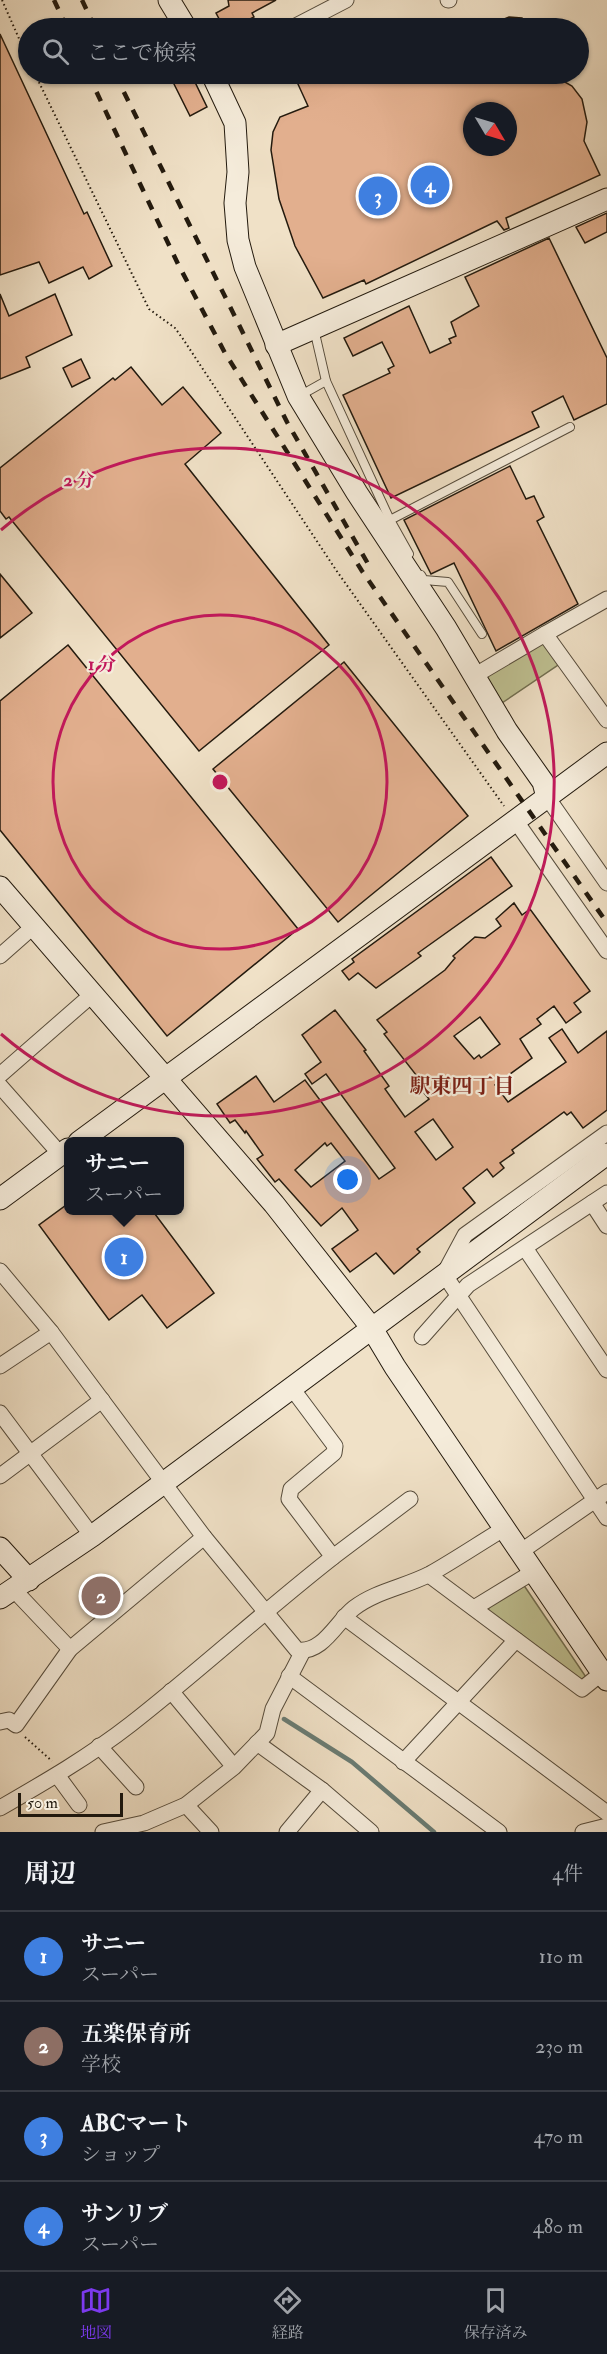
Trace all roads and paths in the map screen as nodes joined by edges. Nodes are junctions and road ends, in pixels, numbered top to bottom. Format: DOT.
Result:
graph roads {
  1 [pos="2,0"];
  2 [pos="169,0"];
  3 [pos="346,0"];
  4 [pos="180,18"];
  5 [pos="311,18"];
  6 [pos="18,36"];
  7 [pos="40,84"];
  8 [pos="217,84"];
  9 [pos="607,199"];
  10 [pos="314,328"];
  11 [pos="276,345"];
  12 [pos="326,381"];
  13 [pos="298,396"];
  14 [pos="570,427"];
  15 [pos="390,520"];
  16 [pos="607,599"];
  17 [pos="482,634"];
  18 [pos="544,634"];
  19 [pos="474,676"];
  20 [pos="607,720"];
  21 [pos="607,753"];
  22 [pos="547,796"];
  23 [pos="515,820"];
  24 [pos="607,883"];
  25 [pos="0,887"];
  26 [pos="34,926"];
  27 [pos="607,951"];
  28 [pos="0,956"];
  29 [pos="94,993"];
  30 [pos="0,1075"];
  31 [pos="167,1078"];
  32 [pos="0,1086"];
  33 [pos="607,1132"];
  34 [pos="86,1137"];
  35 [pos="64,1151"];
  36 [pos="64,1153"];
  37 [pos="607,1154"];
  38 [pos="607,1193"];
  39 [pos="0,1199"];
  40 [pos="592,1203"];
  41 [pos="607,1226"];
  42 [pos="525,1248"];
  43 [pos="0,1271"];
  44 [pos="444,1274"];
  45 [pos="459,1295"];
  46 [pos="371,1327"];
  47 [pos="51,1332"];
  48 [pos="422,1337"];
  49 [pos="0,1366"];
  50 [pos="607,1370"];
  51 [pos="291,1387"];
  52 [pos="102,1400"];
  53 [pos="0,1413"];
  54 [pos="30,1453"];
  55 [pos="0,1476"];
  56 [pos="607,1481"];
  57 [pos="162,1484"];
  58 [pos="601,1496"];
  59 [pos="410,1499"];
  60 [pos="607,1518"];
  61 [pos="505,1528"];
  62 [pos="92,1536"];
  63 [pos="204,1537"];
  64 [pos="0,1548"];
  65 [pos="520,1552"];
  66 [pos="333,1557"];
  67 [pos="533,1572"];
  68 [pos="429,1575"];
  69 [pos="14,1589"];
  70 [pos="474,1608"];
  71 [pos="264,1611"];
  72 [pos="344,1617"];
  73 [pos="516,1640"];
  74 [pos="70,1649"];
  75 [pos="303,1651"];
  76 [pos="289,1676"];
  77 [pos="605,1677"];
  78 [pos="171,1691"];
  79 [pos="459,1702"];
  80 [pos="0,1722"];
  81 [pos="16,1725"];
  82 [pos="257,1743"];
  83 [pos="99,1746"];
  84 [pos="230,1762"];
  85 [pos="403,1762"];
  86 [pos="60,1773"];
  87 [pos="136,1787"];
  88 [pos="322,1790"];
  89 [pos="79,1805"];
  90 [pos="186,1805"];
  91 [pos="0,1808"];
  92 [pos="607,1813"];
  93 [pos="607,1826"];
  94 [pos="103,1832"];
  95 [pos="211,1832"];
  96 [pos="287,1832"];
  97 [pos="371,1832"];
  98 [pos="499,1832"];
  99 [pos="583,1832"];
  1 -- 6 [label="path"];
  2 -- 4 [label="street"];
  3 -- 5 [label="street"];
  7 -- 23 [label="path"];
  8 -- 11 [label="street"];
  9 -- 10 [label="street"];
  10 -- 11 [label="street"];
  10 -- 12 [label="lane"];
  11 -- 13 [label="street"];
  12 -- 13 [label="lane"];
  12 -- 15 [label="lane"];
  13 -- 19 [label="street"];
  14 -- 15 [label="lane"];
  15 -- 17 [label="lane"];
  16 -- 18 [label="street"];
  18 -- 19 [label="street"];
  18 -- 20 [label="street"];
  19 -- 22 [label="street"];
  21 -- 22 [label="street"];
  22 -- 23 [label="street"];
  22 -- 24 [label="street"];
  23 -- 27 [label="street"];
  23 -- 31 [label="street"];
  25 -- 26 [label="street"];
  26 -- 28 [label="street"];
  26 -- 29 [label="street"];
  29 -- 30 [label="street"];
  29 -- 31 [label="street"];
  31 -- 34 [label="street"];
  31 -- 46 [label="street"];
  32 -- 35 [label="street"];
  33 -- 44 [label="street"];
  36 -- 39 [label="street"];
  37 -- 44 [label="street"];
  38 -- 40 [label="street"];
  40 -- 41 [label="street"];
  40 -- 42 [label="street"];
  42 -- 45 [label="street"];
  42 -- 50 [label="street"];
  43 -- 47 [label="street"];
  44 -- 45 [label="street"];
  44 -- 46 [label="street"];
  45 -- 48 [label="street"];
  45 -- 58 [label="street"];
  46 -- 51 [label="street"];
  46 -- 61 [label="street"];
  47 -- 49 [label="street"];
  47 -- 52 [label="street"];
  51 -- 57 [label="street"];
  51 -- 66 [label="street"];
  52 -- 54 [label="street"];
  52 -- 57 [label="street"];
  53 -- 54 [label="street"];
  54 -- 55 [label="street"];
  54 -- 62 [label="street"];
  56 -- 58 [label="street"];
  57 -- 62 [label="street"];
  57 -- 63 [label="street"];
  58 -- 60 [label="street"];
  58 -- 65 [label="street"];
  59 -- 66 [label="street"];
  61 -- 65 [label="street"];
  61 -- 68 [label="street"];
  62 -- 69 [label="street"];
  63 -- 71 [label="street"];
  63 -- 74 [label="street"];
  64 -- 69 [label="street"];
  65 -- 67 [label="street"];
  66 -- 71 [label="street"];
  67 -- 70 [label="street"];
  67 -- 77 [label="street"];
  68 -- 70 [label="street"];
  68 -- 72 [label="street"];
  69 -- 74 [label="street"];
  70 -- 73 [label="street"];
  71 -- 75 [label="street"];
  71 -- 78 [label="street"];
  72 -- 75 [label="street"];
  72 -- 79 [label="street"];
  73 -- 77 [label="street"];
  73 -- 79 [label="street"];
  74 -- 81 [label="street"];
  75 -- 76 [label="street"];
  76 -- 82 [label="street"];
  76 -- 85 [label="street"];
  78 -- 83 [label="street"];
  78 -- 84 [label="street"];
  79 -- 85 [label="street"];
  79 -- 92 [label="street"];
  80 -- 81 [label="street"];
  81 -- 86 [label="path"];
  82 -- 88 [label="street"];
  82 -- 90 [label="street"];
  83 -- 86 [label="street"];
  83 -- 87 [label="street"];
  85 -- 98 [label="street"];
  86 -- 89 [label="street"];
  86 -- 91 [label="street"];
  88 -- 96 [label="street"];
  88 -- 97 [label="street"];
  90 -- 94 [label="street"];
  90 -- 95 [label="street"];
  93 -- 99 [label="street"];
}
